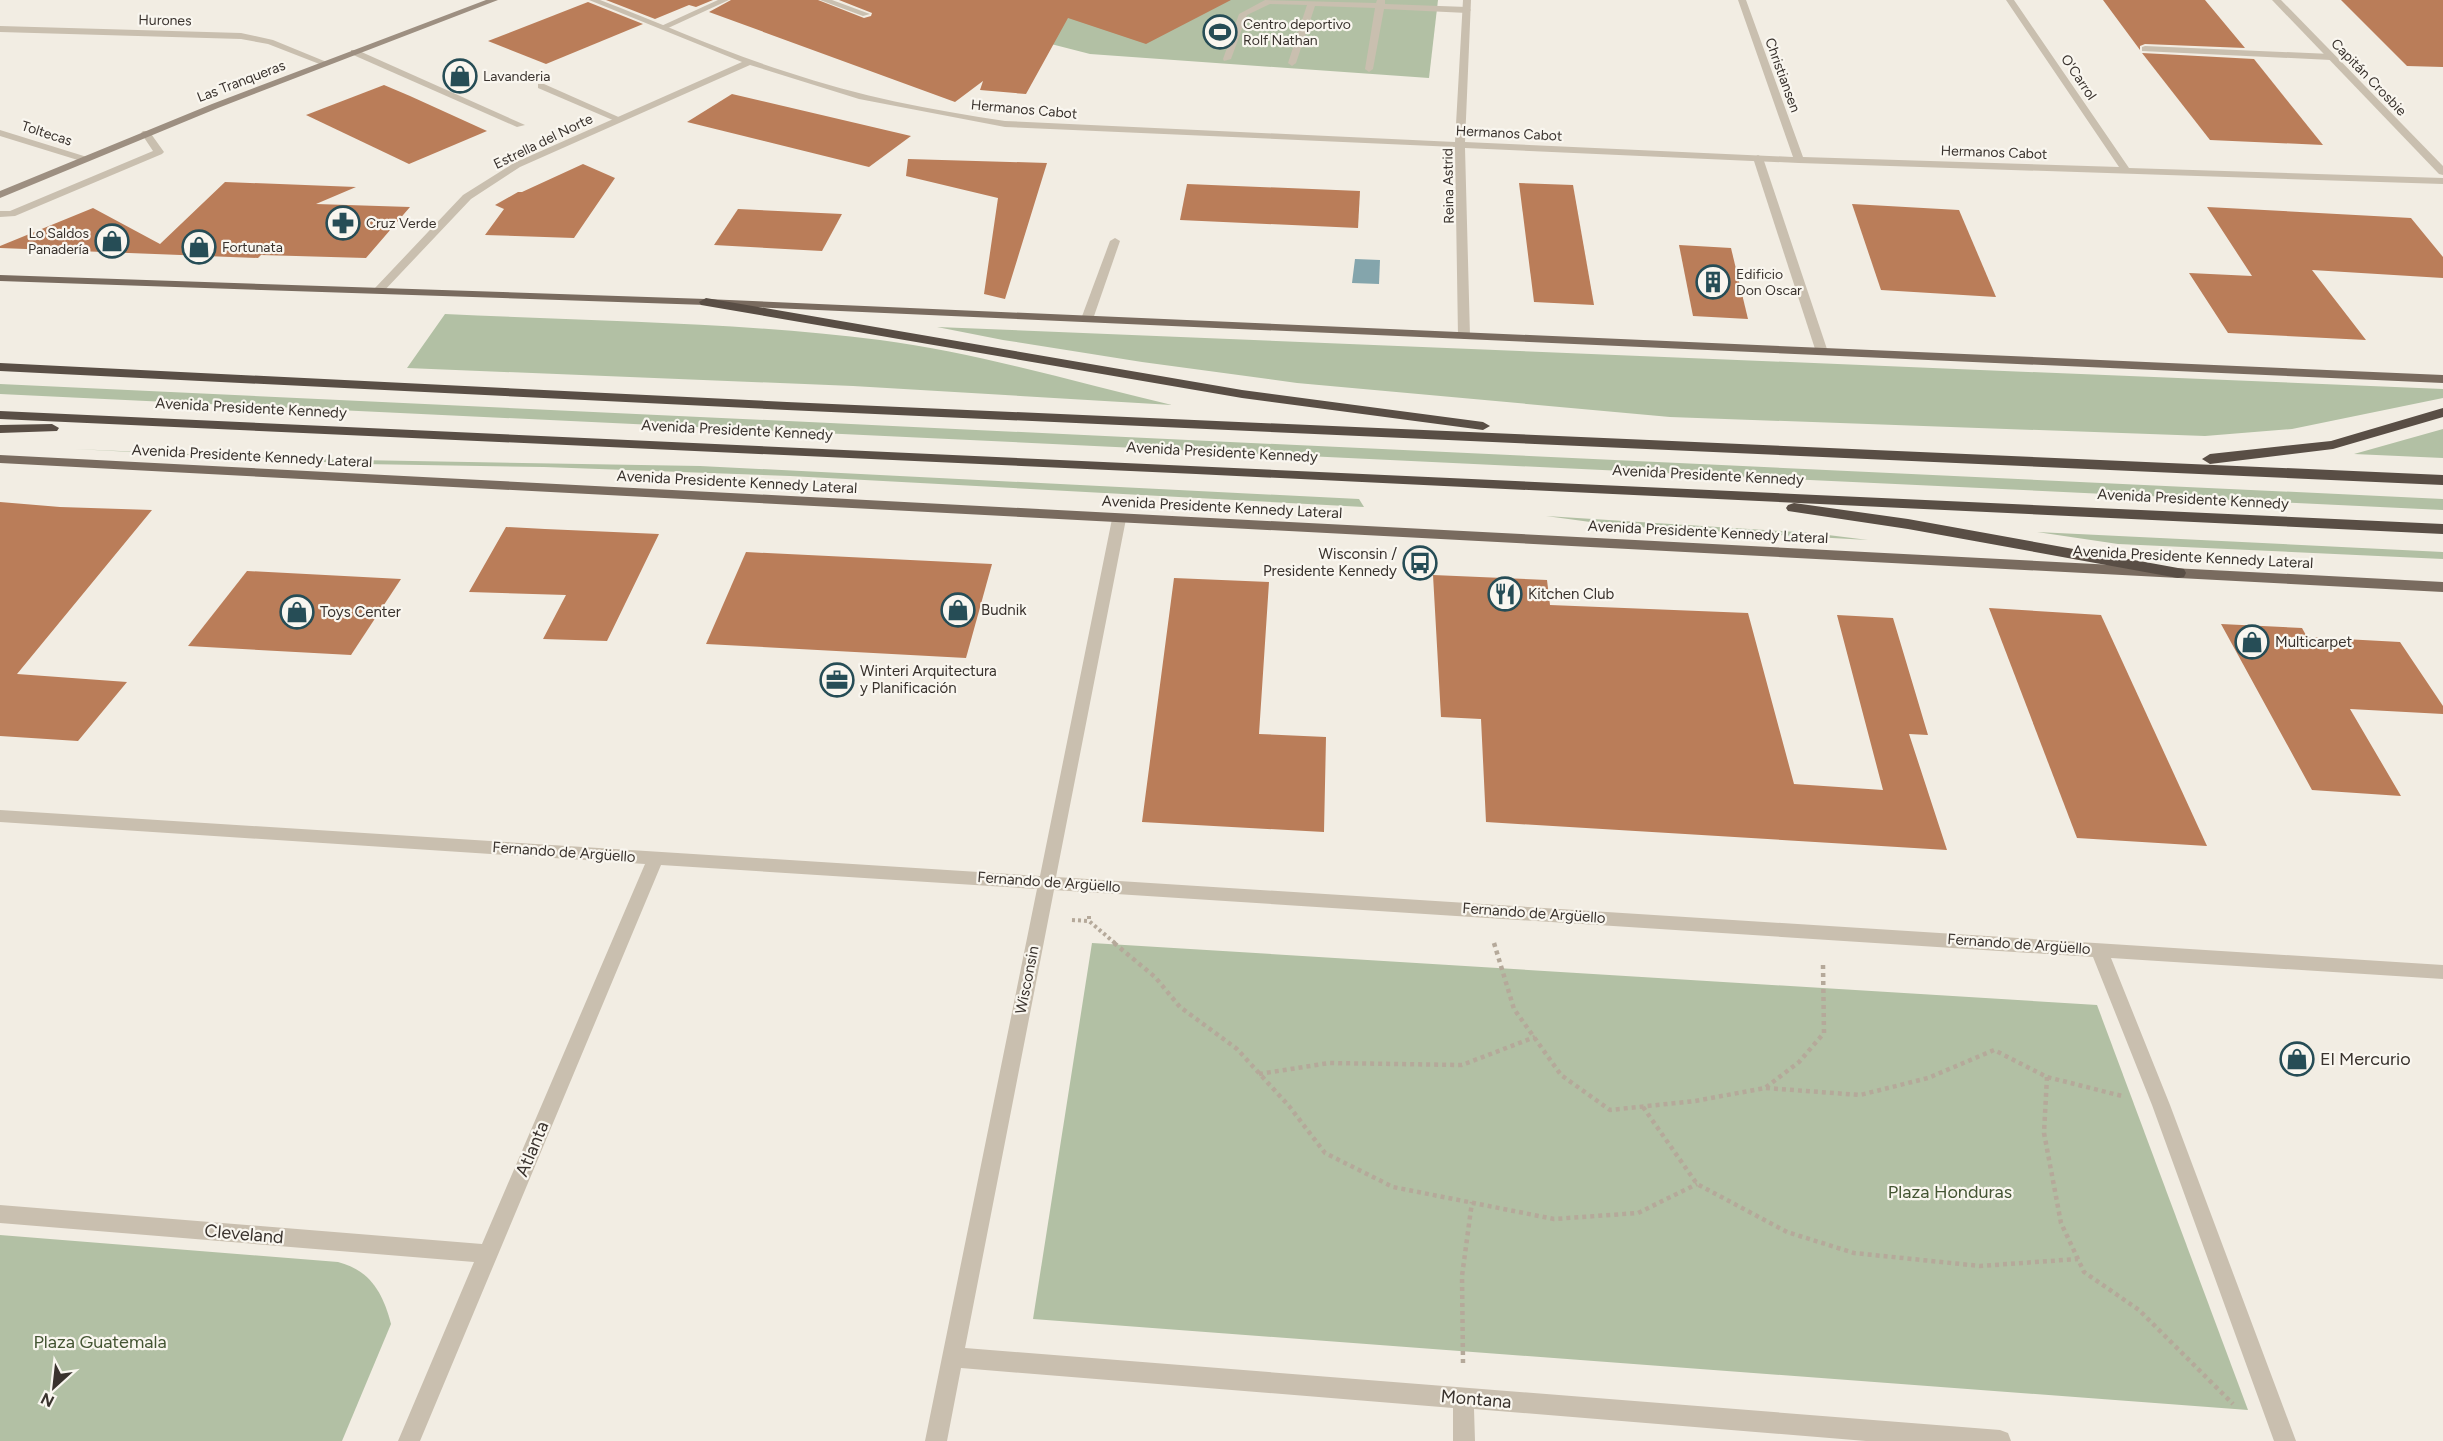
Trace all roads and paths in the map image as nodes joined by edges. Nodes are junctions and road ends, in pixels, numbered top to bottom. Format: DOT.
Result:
graph roads {
  1 [pos="494,0"];
  2 [pos="593,0"];
  3 [pos="725,0"];
  4 [pos="824,0"];
  5 [pos="1742,0"];
  6 [pos="2010,0"];
  7 [pos="2276,0"];
  8 [pos="1269,1"];
  9 [pos="1312,2"];
  10 [pos="1381,3"];
  11 [pos="1467,5"];
  12 [pos="866,14"];
  13 [pos="663,27"];
  14 [pos="0,29"];
  15 [pos="2145,48"];
  16 [pos="354,52"];
  17 [pos="2331,57"];
  18 [pos="1227,58"];
  19 [pos="750,62"];
  20 [pos="325,63"];
  21 [pos="1292,63"];
  22 [pos="1369,69"];
  23 [pos="541,86"];
  24 [pos="618,119"];
  25 [pos="519,125"];
  26 [pos="0,133"];
  27 [pos="146,133"];
  28 [pos="1460,144"];
  29 [pos="1758,158"];
  30 [pos="84,159"];
  31 [pos="1799,160"];
  32 [pos="2126,170"];
  33 [pos="2443,172"];
  34 [pos="2443,181"];
  35 [pos="0,195"];
  36 [pos="0,213"];
  37 [pos="1115,241"];
  38 [pos="0,278"];
  39 [pos="379,290"];
  40 [pos="706,302"];
  41 [pos="1087,319"];
  42 [pos="1464,336"];
  43 [pos="1822,352"];
  44 [pos="0,368"];
  45 [pos="2443,380"];
  46 [pos="2443,412"];
  47 [pos="0,415"];
  48 [pos="210,424"];
  49 [pos="0,429"];
  50 [pos="1594,441"];
  51 [pos="0,459"];
  52 [pos="2099,465"];
  53 [pos="2443,480"];
  54 [pos="1686,492"];
  55 [pos="1119,519"];
  56 [pos="2443,529"];
  57 [pos="2178,573"];
  58 [pos="2443,587"];
  59 [pos="0,816"];
  60 [pos="656,857"];
  61 [pos="1047,882"];
  62 [pos="1089,884"];
  63 [pos="1485,909"];
  64 [pos="1820,932"];
  65 [pos="2099,949"];
  66 [pos="2443,972"];
  67 [pos="1535,1037"];
  68 [pos="1259,1074"];
  69 [pos="2047,1077"];
  70 [pos="1765,1088"];
  71 [pos="2161,1105"];
  72 [pos="1643,1107"];
  73 [pos="1697,1184"];
  74 [pos="1472,1202"];
  75 [pos="0,1214"];
  76 [pos="488,1254"];
  77 [pos="2078,1259"];
  78 [pos="953,1357"];
  79 [pos="1463,1398"];
  80 [pos="2237,1408"];
  81 [pos="409,1441"];
  82 [pos="936,1441"];
  83 [pos="1464,1441"];
  84 [pos="2000,1441"];
  85 [pos="2285,1441"];
  1 -- 16 [label="main road, Las Tranqueras"];
  2 -- 13 [label="street, Hermanos Cabot"];
  3 -- 13 [label="street"];
  4 -- 12 [label="street"];
  5 -- 31 [label="street, Christiansen"];
  6 -- 32 [label="street, O'Carrol"];
  7 -- 17 [label="street, Capitán Crosbie"];
  8 -- 9 [label="street"];
  8 -- 18 [label="street"];
  9 -- 10 [label="street"];
  9 -- 21 [label="street"];
  10 -- 11 [label="street"];
  10 -- 22 [label="street"];
  11 -- 28 [label="street, Reina Astrid"];
  13 -- 19 [label="street, Hermanos Cabot"];
  14 -- 20 [label="street, Hurones"];
  15 -- 17 [label="street"];
  16 -- 20 [label="main road, Las Tranqueras"];
  16 -- 25 [label="street"];
  17 -- 33 [label="street, Capitán Crosbie"];
  19 -- 24 [label="street, Estrella del Norte"];
  19 -- 28 [label="street, Hermanos Cabot"];
  20 -- 27 [label="main road, Las Tranqueras"];
  23 -- 24 [label="street"];
  24 -- 39 [label="street, Estrella del Norte"];
  26 -- 30 [label="street, Toltecas"];
  27 -- 30 [label="main road, Las Tranqueras"];
  27 -- 36 [label="street"];
  28 -- 29 [label="street, Hermanos Cabot"];
  28 -- 42 [label="street, Reina Astrid"];
  29 -- 31 [label="street, Hermanos Cabot"];
  29 -- 43 [label="street"];
  30 -- 35 [label="main road, Las Tranqueras"];
  31 -- 32 [label="street, Hermanos Cabot"];
  32 -- 34 [label="street, Hermanos Cabot"];
  37 -- 41 [label="street"];
  38 -- 39 [label="main road"];
  39 -- 40 [label="main road"];
  40 -- 41 [label="main road"];
  40 -- 50 [label="highway"];
  41 -- 42 [label="main road"];
  42 -- 43 [label="main road"];
  43 -- 45 [label="main road"];
  44 -- 50 [label="highway, Avenida Presidente Kennedy"];
  46 -- 52 [label="highway"];
  47 -- 48 [label="highway, Avenida Presidente Kennedy"];
  48 -- 49 [label="highway"];
  48 -- 54 [label="highway, Avenida Presidente Kennedy"];
  50 -- 52 [label="highway, Avenida Presidente Kennedy"];
  51 -- 55 [label="main road, Avenida Presidente Kennedy Lateral"];
  52 -- 53 [label="highway, Avenida Presidente Kennedy"];
  54 -- 56 [label="highway, Avenida Presidente Kennedy"];
  54 -- 57 [label="highway"];
  55 -- 57 [label="main road, Avenida Presidente Kennedy Lateral"];
  55 -- 61 [label="street, Wisconsin"];
  57 -- 58 [label="main road, Avenida Presidente Kennedy Lateral"];
  59 -- 60 [label="street, Fernando de Argüello"];
  60 -- 61 [label="street, Fernando de Argüello"];
  60 -- 76 [label="street, Atlanta"];
  61 -- 62 [label="street, Fernando de Argüello"];
  61 -- 78 [label="street, Wisconsin"];
  62 -- 63 [label="street, Fernando de Argüello"];
  62 -- 68 [label="path"];
  63 -- 64 [label="street, Fernando de Argüello"];
  63 -- 67 [label="path"];
  64 -- 65 [label="street, Fernando de Argüello"];
  64 -- 70 [label="path"];
  65 -- 66 [label="street, Fernando de Argüello"];
  65 -- 71 [label="street, Fernando de Argüello"];
  67 -- 68 [label="path"];
  67 -- 72 [label="path"];
  68 -- 74 [label="path"];
  69 -- 70 [label="path"];
  69 -- 71 [label="path"];
  69 -- 77 [label="path"];
  70 -- 72 [label="path"];
  71 -- 85 [label="street, Fernando de Argüello"];
  72 -- 73 [label="path"];
  73 -- 74 [label="path"];
  73 -- 77 [label="path"];
  74 -- 79 [label="path"];
  75 -- 76 [label="street, Cleveland"];
  76 -- 81 [label="street, Atlanta"];
  77 -- 80 [label="path"];
  78 -- 79 [label="street, Montana"];
  78 -- 82 [label="street, Wisconsin"];
  79 -- 83 [label="street"];
  79 -- 84 [label="street, Montana"];
}
